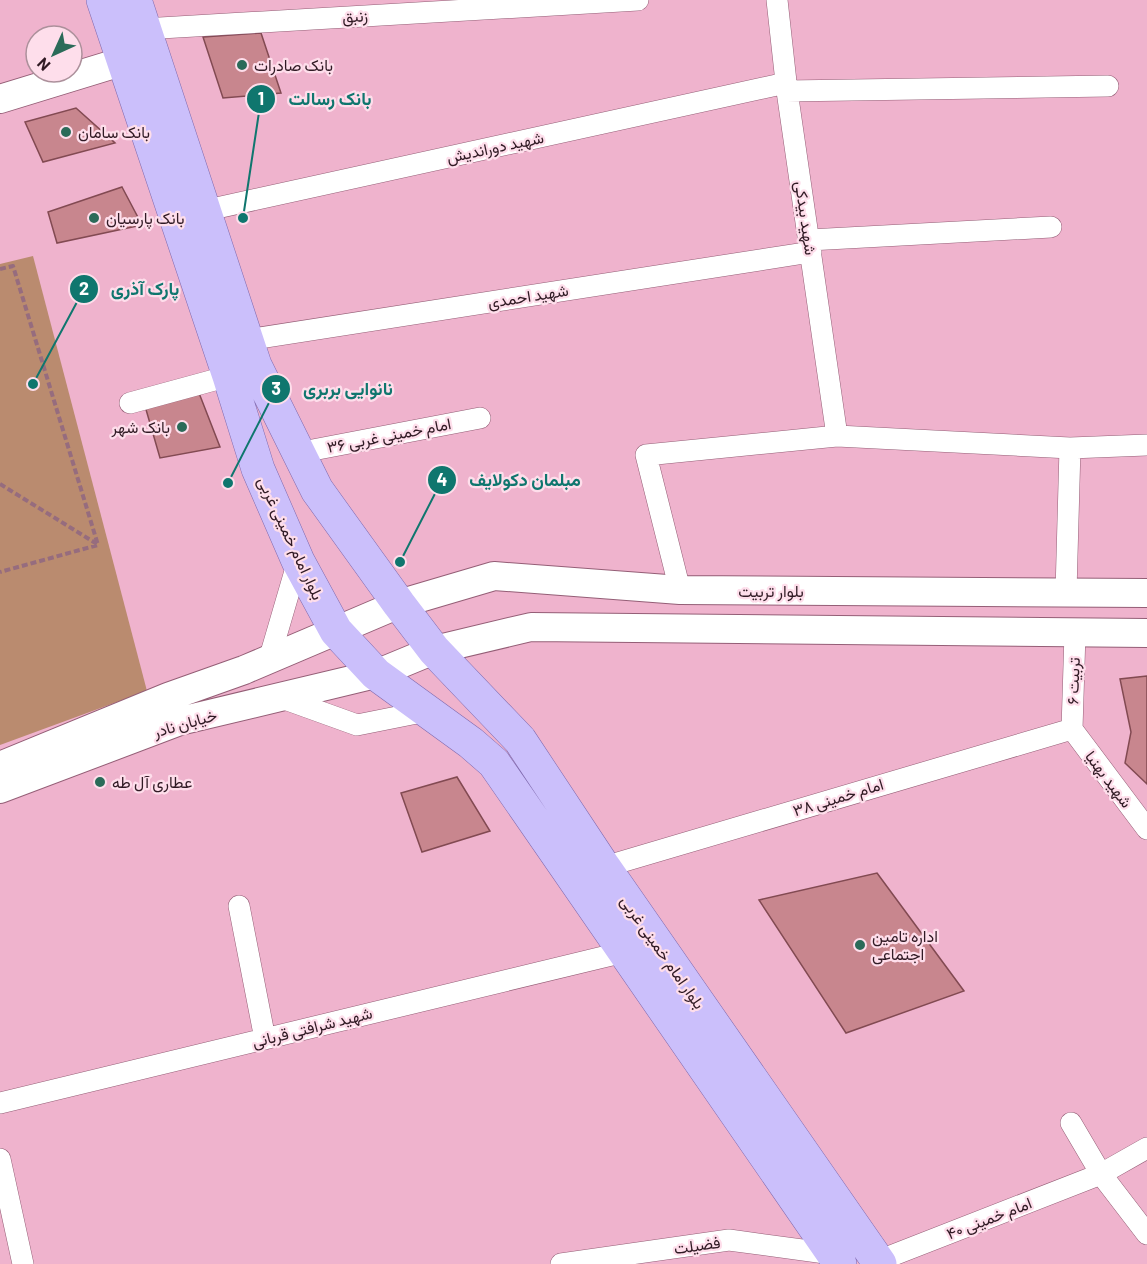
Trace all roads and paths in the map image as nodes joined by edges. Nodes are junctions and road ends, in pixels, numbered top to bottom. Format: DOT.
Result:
graph roads {
  1 [pos="103,0"];
  2 [pos="638,0"];
  3 [pos="777,0"];
  4 [pos="139,14"];
  5 [pos="124,61"];
  6 [pos="1108,86"];
  7 [pos="787,87"];
  8 [pos="0,99"];
  9 [pos="203,211"];
  10 [pos="1051,227"];
  11 [pos="810,246"];
  12 [pos="0,269"];
  13 [pos="246,340"];
  14 [pos="229,376"];
  15 [pos="130,404"];
  16 [pos="480,418"];
  17 [pos="837,436"];
  18 [pos="1147,445"];
  19 [pos="1070,448"];
  20 [pos="297,453"];
  21 [pos="0,484"];
  22 [pos="98,544"];
  23 [pos="298,561"];
  24 [pos="0,572"];
  25 [pos="680,590"];
  26 [pos="1066,592"];
  27 [pos="1147,593"];
  28 [pos="399,604"];
  29 [pos="336,631"];
  30 [pos="1075,633"];
  31 [pos="1147,633"];
  32 [pos="434,650"];
  33 [pos="269,660"];
  34 [pos="376,675"];
  35 [pos="282,698"];
  36 [pos="427,711"];
  37 [pos="1072,729"];
  38 [pos="0,766"];
  39 [pos="0,789"];
  40 [pos="1147,829"];
  41 [pos="604,867"];
  42 [pos="239,906"];
  43 [pos="624,952"];
  44 [pos="265,1039"];
  45 [pos="0,1103"];
  46 [pos="1071,1123"];
  47 [pos="1147,1148"];
  48 [pos="0,1159"];
  49 [pos="1101,1174"];
  50 [pos="1147,1234"];
  51 [pos="829,1261"];
  52 [pos="879,1262"];
  53 [pos="23,1264"];
  54 [pos="561,1264"];
  1 -- 5 [label="main road, بلوار امام خمینی غربی"];
  2 -- 4 [label="street, زنبق"];
  3 -- 7 [label="street, شهید بیدکی"];
  4 -- 9 [label="main road"];
  5 -- 8 [label="main road"];
  5 -- 14 [label="main road, بلوار امام خمینی غربی"];
  6 -- 7 [label="street, شهید دوراندیش"];
  7 -- 9 [label="street, شهید دوراندیش"];
  7 -- 11 [label="street, شهید بیدکی"];
  9 -- 13 [label="main road"];
  10 -- 11 [label="street, شهید احمدی"];
  11 -- 13 [label="street, شهید احمدی"];
  11 -- 17 [label="street, شهید بیدکی"];
  12 -- 22 [label="path"];
  13 -- 20 [label="main road"];
  14 -- 15 [label="street"];
  14 -- 23 [label="main road, بلوار امام خمینی غربی"];
  16 -- 20 [label="street, امام خمینی غربی ۳۶"];
  17 -- 19 [label="street"];
  17 -- 25 [label="street"];
  18 -- 19 [label="street"];
  19 -- 26 [label="street"];
  20 -- 28 [label="main road"];
  21 -- 22 [label="path"];
  22 -- 24 [label="path"];
  23 -- 29 [label="main road, بلوار امام خمینی غربی"];
  23 -- 33 [label="street"];
  25 -- 26 [label="main road, بلوار تربیت"];
  25 -- 28 [label="main road, بلوار تربیت"];
  26 -- 27 [label="main road, بلوار تربیت"];
  28 -- 29 [label="main road, بلوار تربیت"];
  28 -- 32 [label="main road, بلوار امام خمینی غربی"];
  29 -- 33 [label="main road, خیابان نادر"];
  29 -- 34 [label="main road, بلوار امام خمینی غربی"];
  30 -- 31 [label="main road"];
  30 -- 32 [label="main road"];
  30 -- 37 [label="street, تربیت ۶"];
  32 -- 34 [label="main road, خیابان نادر"];
  32 -- 41 [label="main road, بلوار امام خمینی غربی"];
  33 -- 38 [label="main road, خیابان نادر"];
  34 -- 35 [label="main road, خیابان نادر"];
  34 -- 36 [label="main road, بلوار امام خمینی غربی"];
  35 -- 36 [label="street"];
  35 -- 39 [label="main road, خیابان نادر"];
  36 -- 43 [label="main road, بلوار امام خمینی غربی"];
  37 -- 40 [label="street, شهید بهنیا"];
  37 -- 41 [label="street, ۳۸ امام خمینی"];
  41 -- 52 [label="main road, بلوار امام خمینی غربی"];
  42 -- 44 [label="street"];
  43 -- 44 [label="street, شهید شرافتی قربانی"];
  43 -- 51 [label="main road, بلوار امام خمینی غربی"];
  44 -- 45 [label="street, شهید شرافتی قربانی"];
  46 -- 49 [label="street"];
  47 -- 49 [label="street, امام خمینی ۴۰"];
  48 -- 53 [label="street"];
  49 -- 50 [label="street"];
  49 -- 52 [label="street, امام خمینی ۴۰"];
  51 -- 54 [label="street, فضیلت"];
}
